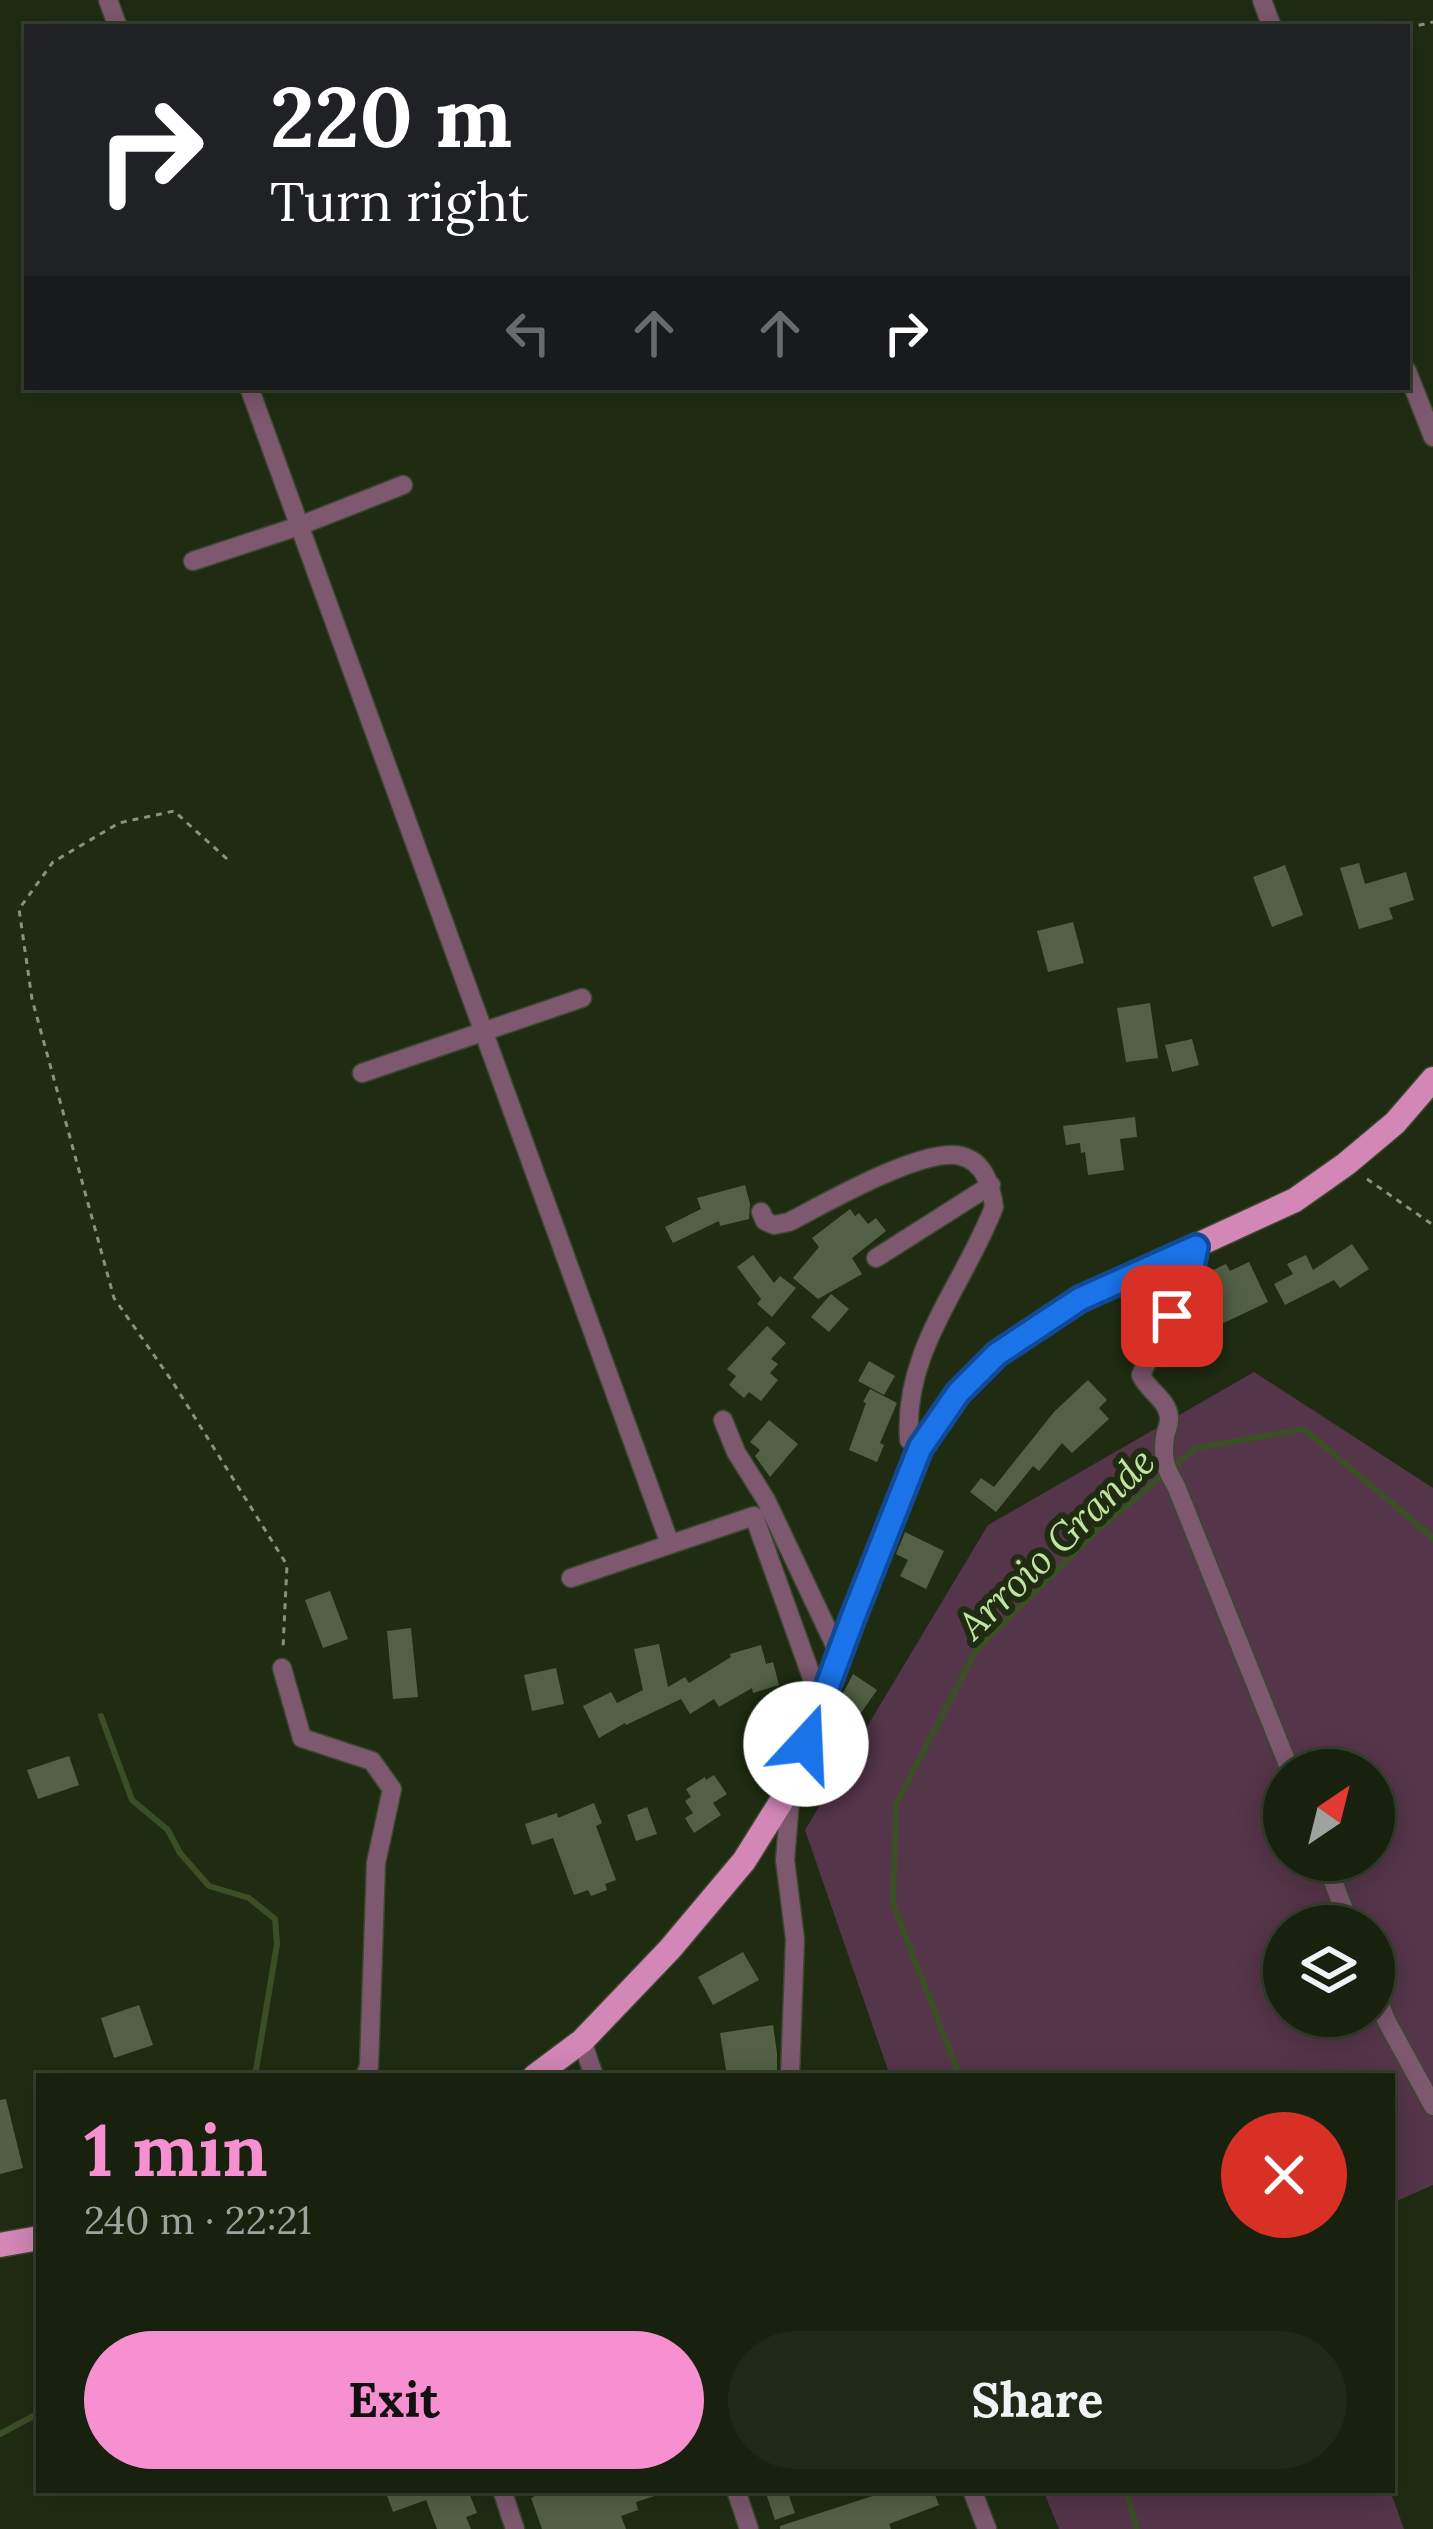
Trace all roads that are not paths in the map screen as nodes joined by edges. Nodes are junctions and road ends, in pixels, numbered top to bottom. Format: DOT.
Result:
graph roads {
  1 [pos="1410,379"];
  2 [pos="250,390"];
  3 [pos="1433,437"];
  4 [pos="403,485"];
  5 [pos="299,526"];
  6 [pos="193,561"];
  7 [pos="582,998"];
  8 [pos="482,1032"];
  9 [pos="362,1073"];
  10 [pos="1433,1079"];
  11 [pos="991,1185"];
  12 [pos="761,1212"];
  13 [pos="1196,1247"];
  14 [pos="876,1258"];
  15 [pos="724,1420"];
  16 [pos="920,1448"];
  17 [pos="670,1544"];
  18 [pos="571,1578"];
  19 [pos="839,1654"];
  20 [pos="282,1668"];
  21 [pos="821,1703"];
  22 [pos="1282,1749"];
  23 [pos="791,1786"];
  24 [pos="1395,2036"];
  25 [pos="582,2041"];
  26 [pos="366,2073"];
  27 [pos="540,2073"];
  28 [pos="593,2073"];
  29 [pos="790,2073"];
  30 [pos="1433,2106"];
  31 [pos="36,2239"];
  32 [pos="0,2245"];
  33 [pos="503,2493"];
  34 [pos="737,2493"];
  35 [pos="973,2493"];
  36 [pos="515,2529"];
  37 [pos="749,2529"];
  38 [pos="987,2529"];
  1 -- 3 [label="street"];
  2 -- 5 [label="street"];
  4 -- 5 [label="street"];
  5 -- 6 [label="street"];
  5 -- 8 [label="street"];
  7 -- 8 [label="street"];
  8 -- 9 [label="street"];
  8 -- 17 [label="street"];
  10 -- 13 [label="main road"];
  11 -- 12 [label="street"];
  11 -- 14 [label="street"];
  11 -- 16 [label="street"];
  13 -- 16 [label="main road"];
  13 -- 22 [label="street"];
  15 -- 19 [label="street"];
  16 -- 19 [label="main road"];
  17 -- 18 [label="street"];
  17 -- 21 [label="street"];
  19 -- 21 [label="main road"];
  20 -- 26 [label="street"];
  21 -- 23 [label="main road"];
  23 -- 25 [label="main road"];
  23 -- 29 [label="street"];
  24 -- 30 [label="street"];
  25 -- 27 [label="main road"];
  25 -- 28 [label="street"];
  31 -- 32 [label="main road"];
  33 -- 36 [label="street"];
  34 -- 37 [label="street"];
  35 -- 38 [label="street"];
}
